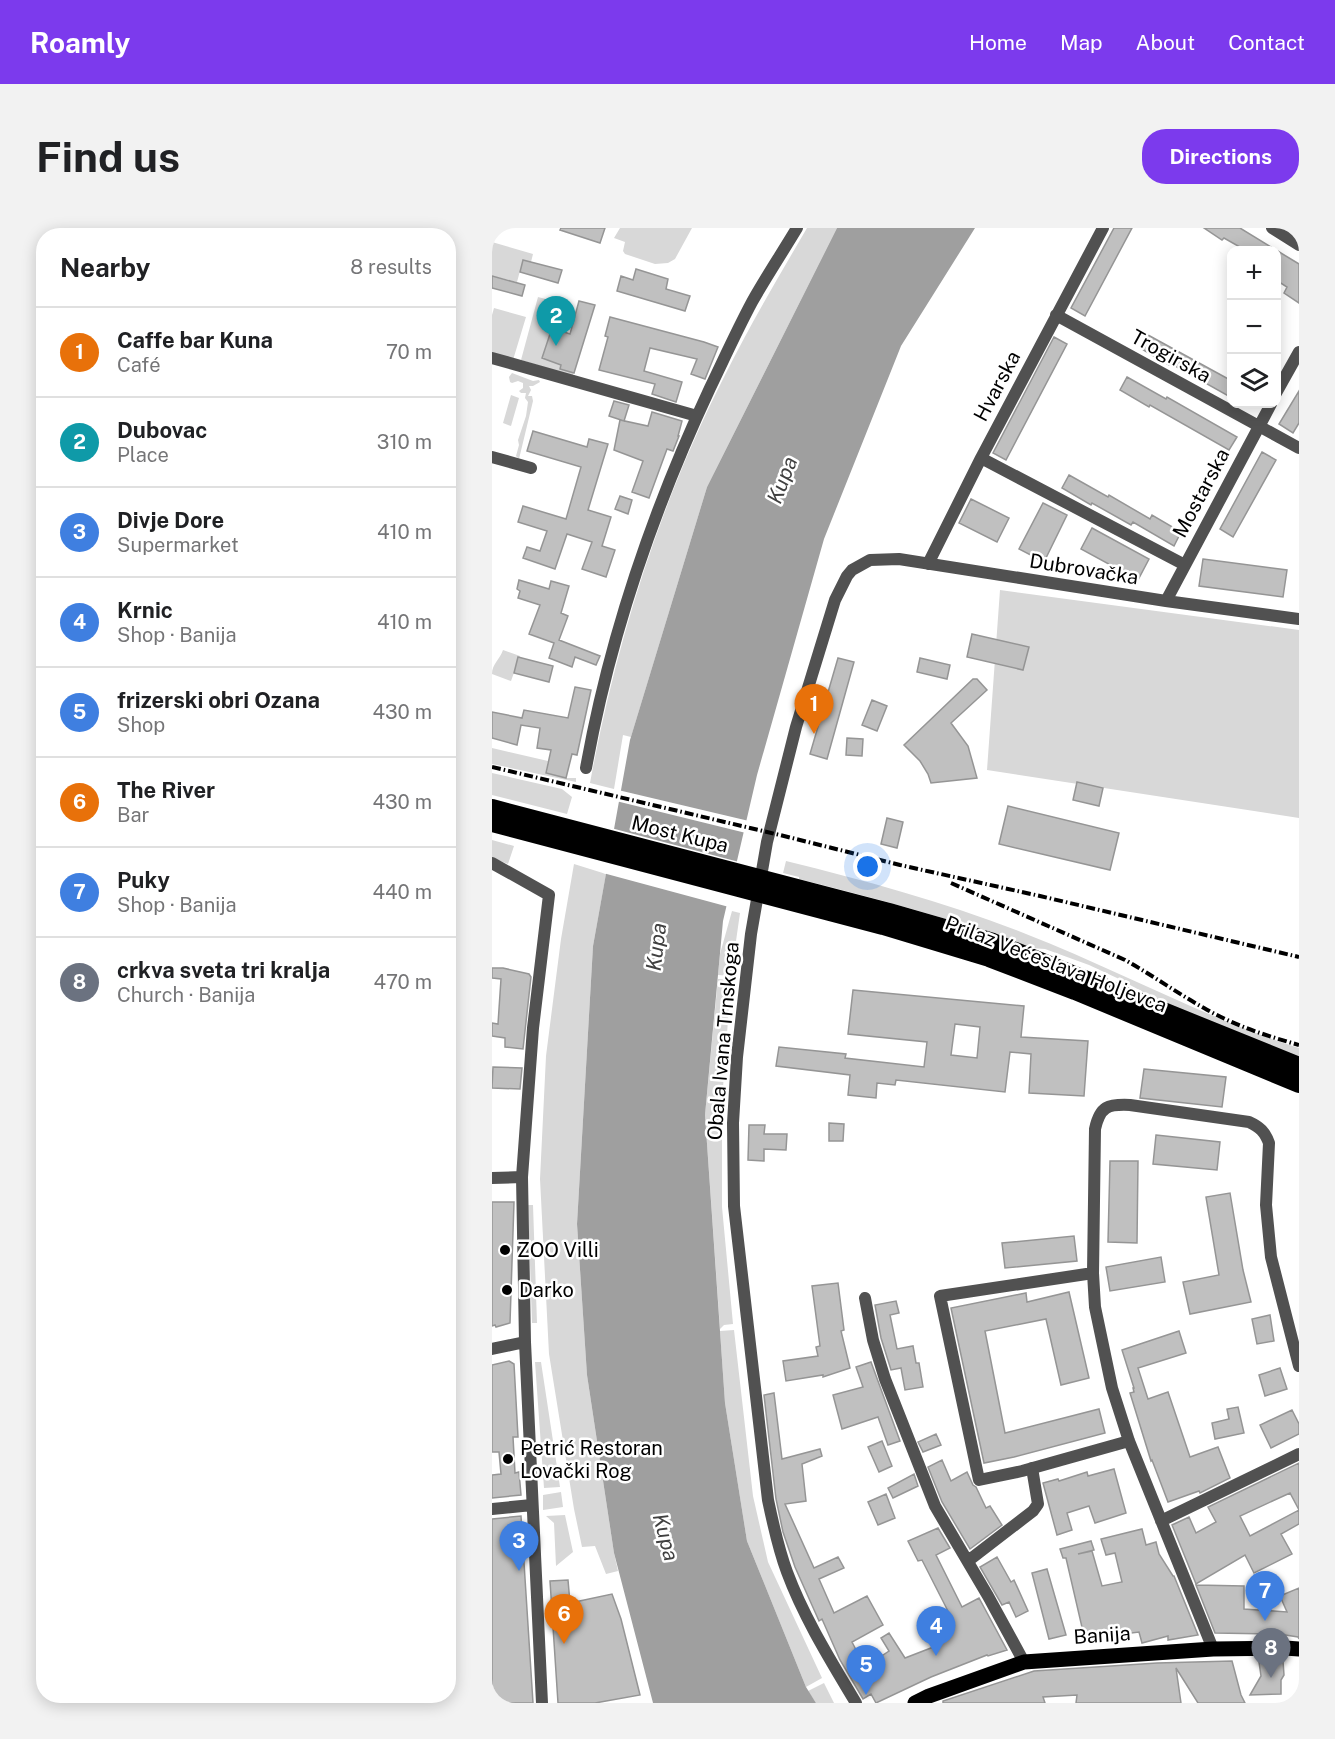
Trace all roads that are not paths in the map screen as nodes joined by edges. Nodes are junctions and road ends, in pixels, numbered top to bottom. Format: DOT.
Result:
graph roads {
  1 [pos="797,228"];
  2 [pos="1103,228"];
  3 [pos="1272,228"];
  4 [pos="1299,245"];
  5 [pos="1056,315"];
  6 [pos="1299,352"];
  7 [pos="492,358"];
  8 [pos="1281,384"];
  9 [pos="1269,408"];
  10 [pos="697,416"];
  11 [pos="1258,426"];
  12 [pos="1299,448"];
  13 [pos="492,457"];
  14 [pos="981,458"];
  15 [pos="531,468"];
  16 [pos="864,563"];
  17 [pos="928,564"];
  18 [pos="1185,565"];
  19 [pos="1166,601"];
  20 [pos="1299,619"];
  21 [pos="586,768"];
  22 [pos="492,808"];
  23 [pos="492,823"];
  24 [pos="551,831"];
  25 [pos="492,863"];
  26 [pos="795,895"];
  27 [pos="1299,1066"];
  28 [pos="1299,1084"];
  29 [pos="492,1178"];
  30 [pos="522,1178"];
  31 [pos="1093,1273"];
  32 [pos="865,1298"];
  33 [pos="525,1342"];
  34 [pos="492,1349"];
  35 [pos="1299,1366"];
  36 [pos="1129,1441"];
  37 [pos="1299,1454"];
  38 [pos="1032,1468"];
  39 [pos="532,1505"];
  40 [pos="492,1509"];
  41 [pos="1161,1521"];
  42 [pos="968,1561"];
  43 [pos="1213,1649"];
  44 [pos="1299,1649"];
  45 [pos="1024,1662"];
  46 [pos="925,1701"];
  47 [pos="542,1703"];
  48 [pos="856,1703"];
  1 -- 10 [label="street"];
  2 -- 5 [label="street, Hvarska"];
  3 -- 4 [label="street"];
  5 -- 11 [label="street, Trogirska"];
  5 -- 14 [label="street, Hvarska"];
  6 -- 8 [label="street"];
  7 -- 10 [label="street"];
  9 -- 11 [label="street, Mostarska"];
  10 -- 21 [label="street"];
  11 -- 12 [label="street, Trogirska"];
  11 -- 18 [label="street, Mostarska"];
  13 -- 15 [label="street"];
  14 -- 17 [label="street, Hvarska"];
  14 -- 18 [label="street"];
  16 -- 17 [label="street, Dubrovačka"];
  16 -- 48 [label="street, Obala Ivana Trnskoga"];
  17 -- 19 [label="street, Dubrovačka"];
  18 -- 19 [label="street, Mostarska"];
  19 -- 20 [label="street, Dubrovačka"];
  22 -- 24 [label="highway"];
  23 -- 24 [label="highway"];
  24 -- 26 [label="highway, Most Kupa"];
  25 -- 30 [label="street"];
  26 -- 27 [label="highway, Prilaz Većeslava Holjevca"];
  26 -- 28 [label="highway, Prilaz Većeslava Holjevca"];
  29 -- 30 [label="street"];
  30 -- 33 [label="street"];
  31 -- 35 [label="street"];
  31 -- 36 [label="street"];
  31 -- 38 [label="street"];
  32 -- 42 [label="street"];
  33 -- 34 [label="street"];
  33 -- 39 [label="street"];
  36 -- 38 [label="street"];
  36 -- 41 [label="street"];
  37 -- 41 [label="street"];
  38 -- 42 [label="street"];
  39 -- 40 [label="street"];
  39 -- 47 [label="street"];
  41 -- 43 [label="street"];
  42 -- 45 [label="street"];
  43 -- 44 [label="main road, Banija"];
  43 -- 45 [label="main road, Banija"];
  45 -- 46 [label="main road, Banija"];
}
